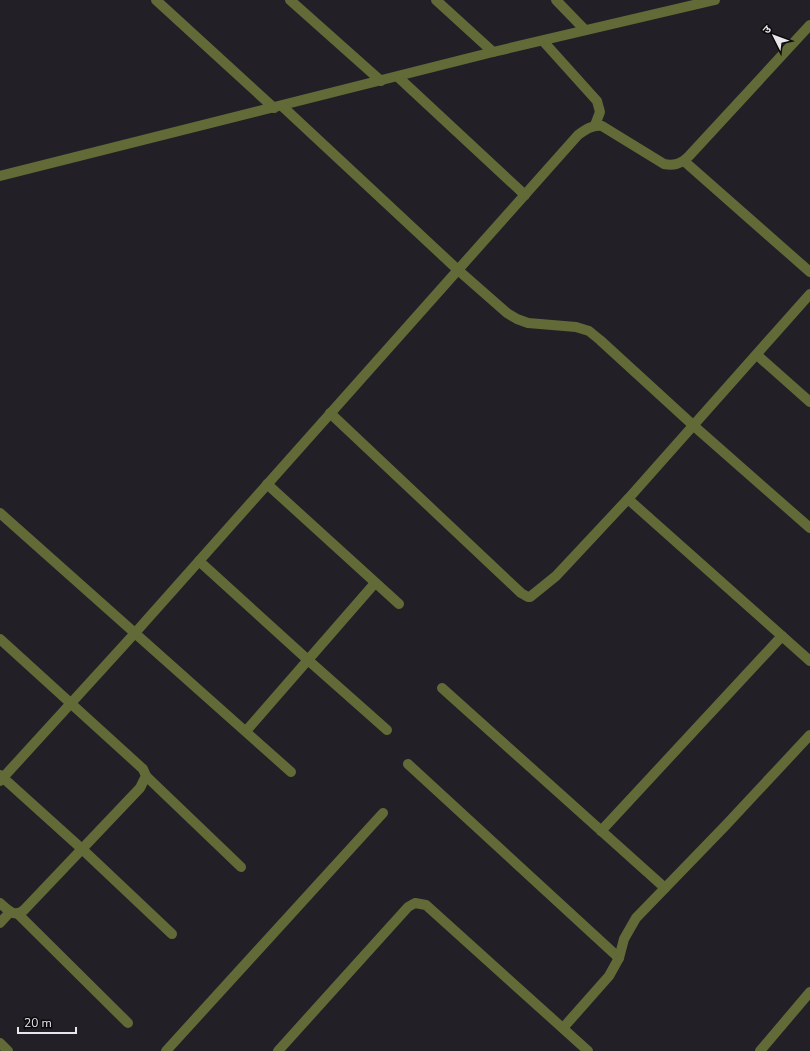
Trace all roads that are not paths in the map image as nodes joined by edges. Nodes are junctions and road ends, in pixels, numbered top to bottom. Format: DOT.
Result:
graph roads {
  1 [pos="156,0"];
  2 [pos="290,0"];
  3 [pos="436,0"];
  4 [pos="556,0"];
  5 [pos="715,0"];
  6 [pos="810,25"];
  7 [pos="585,30"];
  8 [pos="543,41"];
  9 [pos="493,52"];
  10 [pos="398,77"];
  11 [pos="381,81"];
  12 [pos="278,107"];
  13 [pos="595,125"];
  14 [pos="684,161"];
  15 [pos="0,176"];
  16 [pos="525,195"];
  17 [pos="458,270"];
  18 [pos="810,272"];
  19 [pos="810,294"];
  20 [pos="757,355"];
  21 [pos="810,402"];
  22 [pos="330,413"];
  23 [pos="694,426"];
  24 [pos="267,484"];
  25 [pos="628,499"];
  26 [pos="0,513"];
  27 [pos="810,528"];
  28 [pos="199,561"];
  29 [pos="375,583"];
  30 [pos="399,604"];
  31 [pos="136,633"];
  32 [pos="782,636"];
  33 [pos="0,639"];
  34 [pos="308,660"];
  35 [pos="810,662"];
  36 [pos="442,688"];
  37 [pos="70,704"];
  38 [pos="387,730"];
  39 [pos="246,731"];
  40 [pos="810,734"];
  41 [pos="408,764"];
  42 [pos="291,772"];
  43 [pos="146,776"];
  44 [pos="1,778"];
  45 [pos="383,813"];
  46 [pos="601,831"];
  47 [pos="82,849"];
  48 [pos="241,867"];
  49 [pos="665,888"];
  50 [pos="0,903"];
  51 [pos="14,913"];
  52 [pos="0,923"];
  53 [pos="172,934"];
  54 [pos="619,958"];
  55 [pos="810,992"];
  56 [pos="128,1023"];
  57 [pos="563,1028"];
  58 [pos="0,1043"];
  59 [pos="8,1051"];
  60 [pos="166,1051"];
  61 [pos="278,1051"];
  62 [pos="588,1051"];
  63 [pos="760,1051"];
  1 -- 12 [label="street"];
  2 -- 11 [label="street"];
  3 -- 9 [label="street"];
  4 -- 7 [label="street"];
  5 -- 7 [label="street"];
  6 -- 14 [label="street"];
  7 -- 8 [label="street"];
  8 -- 9 [label="street"];
  8 -- 13 [label="street"];
  9 -- 10 [label="street"];
  10 -- 11 [label="street"];
  10 -- 16 [label="street"];
  11 -- 12 [label="street"];
  12 -- 15 [label="street"];
  12 -- 17 [label="street"];
  13 -- 14 [label="street"];
  13 -- 16 [label="street"];
  14 -- 18 [label="street"];
  16 -- 17 [label="street"];
  17 -- 22 [label="street"];
  17 -- 23 [label="street"];
  19 -- 20 [label="street"];
  20 -- 21 [label="street"];
  20 -- 23 [label="street"];
  22 -- 24 [label="street"];
  22 -- 25 [label="street"];
  23 -- 25 [label="street"];
  23 -- 27 [label="street"];
  24 -- 28 [label="street"];
  24 -- 29 [label="street"];
  25 -- 32 [label="street"];
  26 -- 31 [label="street"];
  28 -- 31 [label="street"];
  28 -- 34 [label="street"];
  29 -- 30 [label="street"];
  29 -- 34 [label="street"];
  31 -- 37 [label="street"];
  31 -- 39 [label="street"];
  32 -- 35 [label="street"];
  32 -- 46 [label="street"];
  33 -- 37 [label="street"];
  34 -- 38 [label="street"];
  34 -- 39 [label="street"];
  36 -- 46 [label="street"];
  37 -- 43 [label="street"];
  37 -- 44 [label="street"];
  39 -- 42 [label="street"];
  40 -- 49 [label="street"];
  41 -- 54 [label="street"];
  43 -- 47 [label="street"];
  43 -- 48 [label="street"];
  44 -- 47 [label="street"];
  45 -- 60 [label="street"];
  46 -- 49 [label="street"];
  47 -- 51 [label="street"];
  47 -- 53 [label="street"];
  49 -- 54 [label="street"];
  50 -- 51 [label="street"];
  51 -- 52 [label="street"];
  51 -- 56 [label="street"];
  54 -- 57 [label="street"];
  55 -- 63 [label="street"];
  57 -- 61 [label="street"];
  57 -- 62 [label="street"];
  58 -- 59 [label="street"];
}
